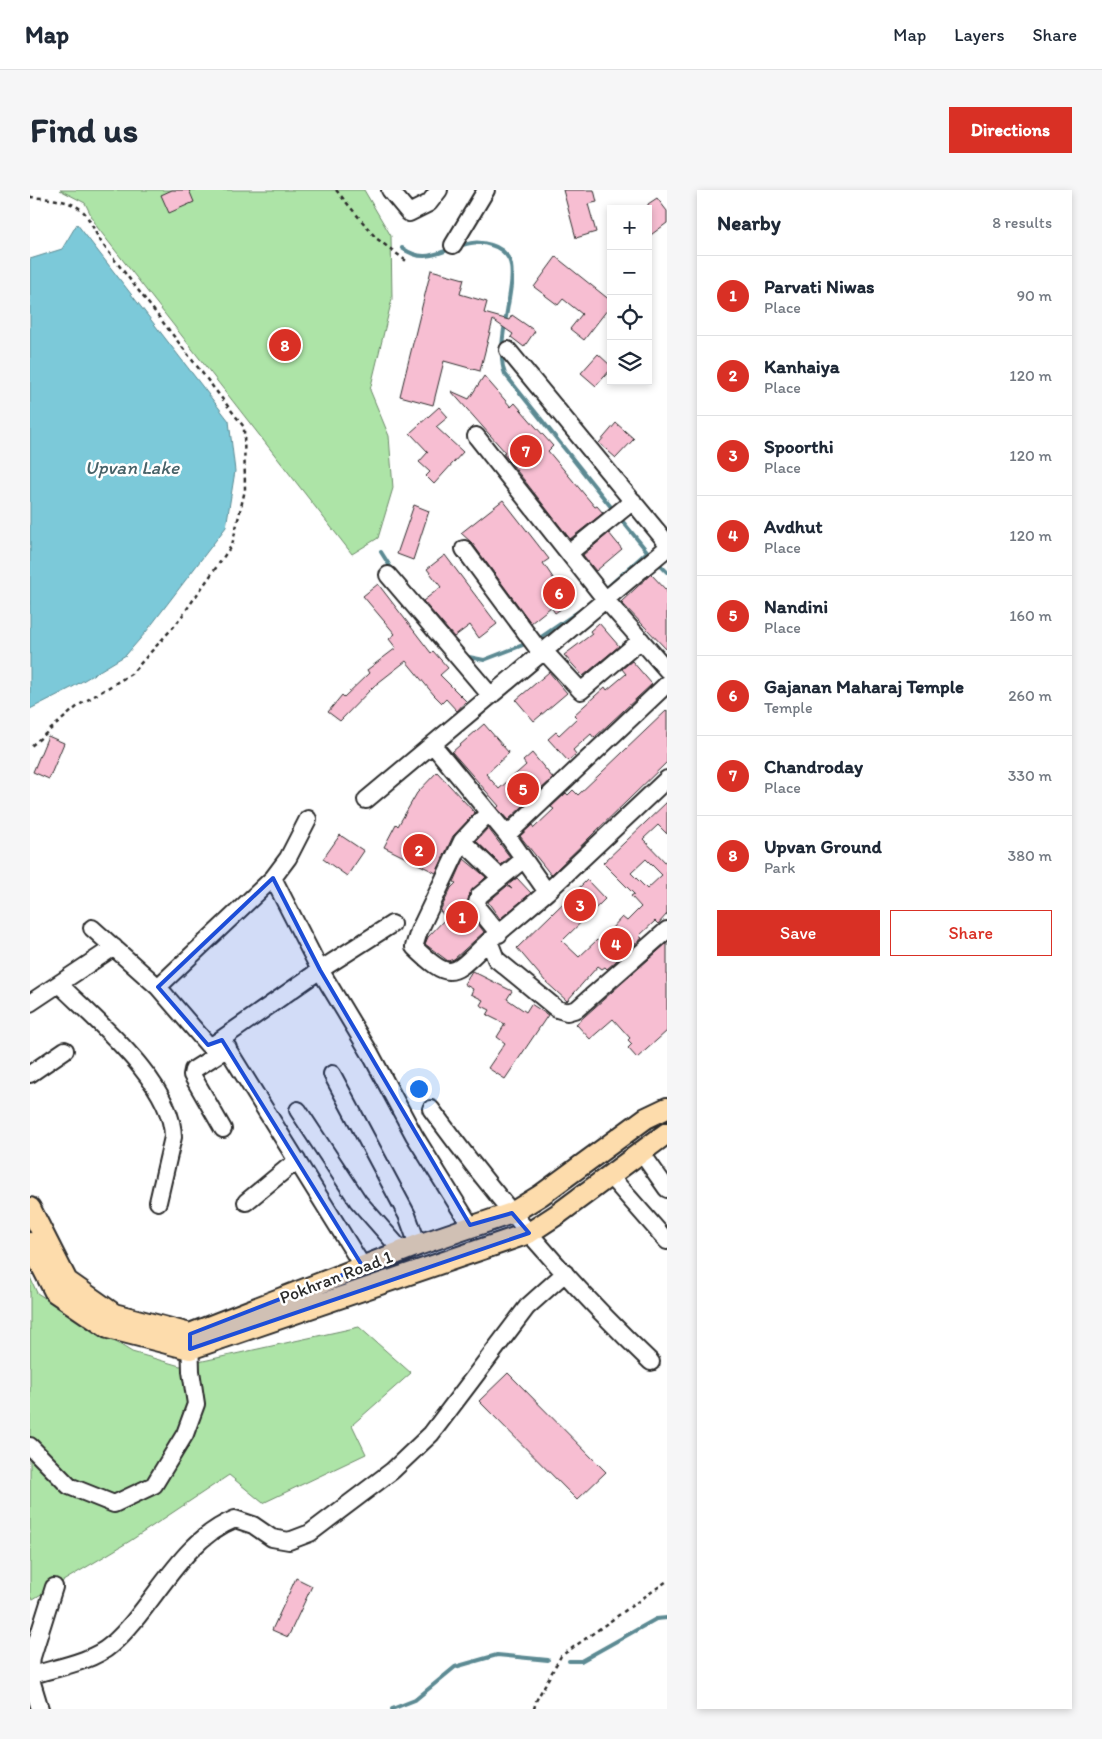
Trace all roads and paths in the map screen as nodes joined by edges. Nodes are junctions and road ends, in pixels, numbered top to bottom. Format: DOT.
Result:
graph roads {
  1 [pos="336,190"];
  2 [pos="390,190"];
  3 [pos="439,190"];
  4 [pos="486,190"];
  5 [pos="30,197"];
  6 [pos="452,245"];
  7 [pos="409,263"];
  8 [pos="508,350"];
  9 [pos="476,436"];
  10 [pos="633,502"];
  11 [pos="667,543"];
  12 [pos="667,548"];
  13 [pos="464,549"];
  14 [pos="569,553"];
  15 [pos="388,575"];
  16 [pos="605,600"];
  17 [pos="641,640"];
  18 [pos="543,652"];
  19 [pos="665,665"];
  20 [pos="667,684"];
  21 [pos="491,696"];
  22 [pos="433,745"];
  23 [pos="30,747"];
  24 [pos="667,779"];
  25 [pos="366,800"];
  26 [pos="488,813"];
  27 [pos="308,819"];
  28 [pos="507,835"];
  29 [pos="462,841"];
  30 [pos="524,859"];
  31 [pos="274,878"];
  32 [pos="501,878"];
  33 [pos="547,892"];
  34 [pos="392,924"];
  35 [pos="92,928"];
  36 [pos="667,930"];
  37 [pos="494,938"];
  38 [pos="114,947"];
  39 [pos="320,970"];
  40 [pos="59,984"];
  41 [pos="158,987"];
  42 [pos="30,1003"];
  43 [pos="225,1044"];
  44 [pos="64,1050"];
  45 [pos="30,1074"];
  46 [pos="332,1074"];
  47 [pos="431,1108"];
  48 [pos="667,1108"];
  49 [pos="298,1110"];
  50 [pos="223,1128"];
  51 [pos="667,1133"];
  52 [pos="641,1152"];
  53 [pos="297,1160"];
  54 [pos="610,1176"];
  55 [pos="667,1189"];
  56 [pos="158,1202"];
  57 [pos="246,1202"];
  58 [pos="30,1208"];
  59 [pos="512,1213"];
  60 [pos="470,1225"];
  61 [pos="529,1233"];
  62 [pos="667,1241"];
  63 [pos="30,1243"];
  64 [pos="410,1248"];
  65 [pos="363,1267"];
  66 [pos="564,1273"];
  67 [pos="190,1341"];
  68 [pos="651,1362"];
  69 [pos="30,1446"];
  70 [pos="667,1582"];
  71 [pos="54,1587"];
  72 [pos="30,1676"];
  73 [pos="40,1709"];
  74 [pos="534,1709"];
  1 -- 7 [label="path"];
  2 -- 3 [label="street"];
  4 -- 6 [label="street"];
  5 -- 23 [label="path"];
  8 -- 10 [label="street"];
  9 -- 14 [label="street"];
  10 -- 11 [label="street"];
  10 -- 14 [label="street"];
  12 -- 16 [label="street"];
  13 -- 18 [label="street"];
  14 -- 16 [label="street"];
  15 -- 21 [label="street"];
  16 -- 17 [label="street"];
  16 -- 18 [label="street"];
  17 -- 18 [label="street"];
  17 -- 19 [label="street"];
  18 -- 21 [label="street"];
  20 -- 28 [label="street"];
  21 -- 22 [label="street"];
  22 -- 25 [label="street"];
  22 -- 26 [label="street"];
  24 -- 33 [label="street"];
  26 -- 28 [label="street"];
  26 -- 29 [label="street"];
  27 -- 31 [label="street"];
  28 -- 30 [label="street"];
  29 -- 32 [label="street"];
  29 -- 37 [label="street"];
  30 -- 32 [label="street"];
  30 -- 33 [label="street"];
  31 -- 39 [label="street"];
  31 -- 41 [label="street"];
  32 -- 37 [label="street"];
  33 -- 37 [label="street"];
  34 -- 39 [label="street"];
  35 -- 38 [label="street"];
  36 -- 37 [label="street"];
  38 -- 40 [label="street"];
  38 -- 41 [label="street"];
  39 -- 43 [label="street"];
  39 -- 60 [label="street"];
  40 -- 42 [label="street"];
  40 -- 56 [label="street"];
  41 -- 43 [label="street"];
  43 -- 50 [label="street"];
  43 -- 53 [label="street"];
  44 -- 45 [label="street"];
  46 -- 64 [label="street"];
  47 -- 59 [label="street"];
  48 -- 59 [label="main road, Pokhran Road 1"];
  49 -- 64 [label="street"];
  51 -- 52 [label="main road, Pokhran Road 1"];
  52 -- 54 [label="main road, Pokhran Road 1"];
  52 -- 55 [label="street"];
  53 -- 57 [label="street"];
  53 -- 65 [label="street"];
  54 -- 61 [label="main road, Pokhran Road 1"];
  54 -- 62 [label="street"];
  58 -- 67 [label="main road"];
  59 -- 60 [label="main road, Pokhran Road 1"];
  59 -- 61 [label="street"];
  60 -- 64 [label="main road, Pokhran Road 1"];
  61 -- 66 [label="street"];
  61 -- 67 [label="main road, Pokhran Road 1"];
  63 -- 67 [label="main road"];
  64 -- 65 [label="main road, Pokhran Road 1"];
  65 -- 67 [label="main road, Pokhran Road 1"];
  66 -- 68 [label="street"];
  66 -- 72 [label="street"];
  67 -- 69 [label="street"];
  70 -- 74 [label="path"];
  71 -- 72 [label="street"];
  72 -- 73 [label="street"];
}
